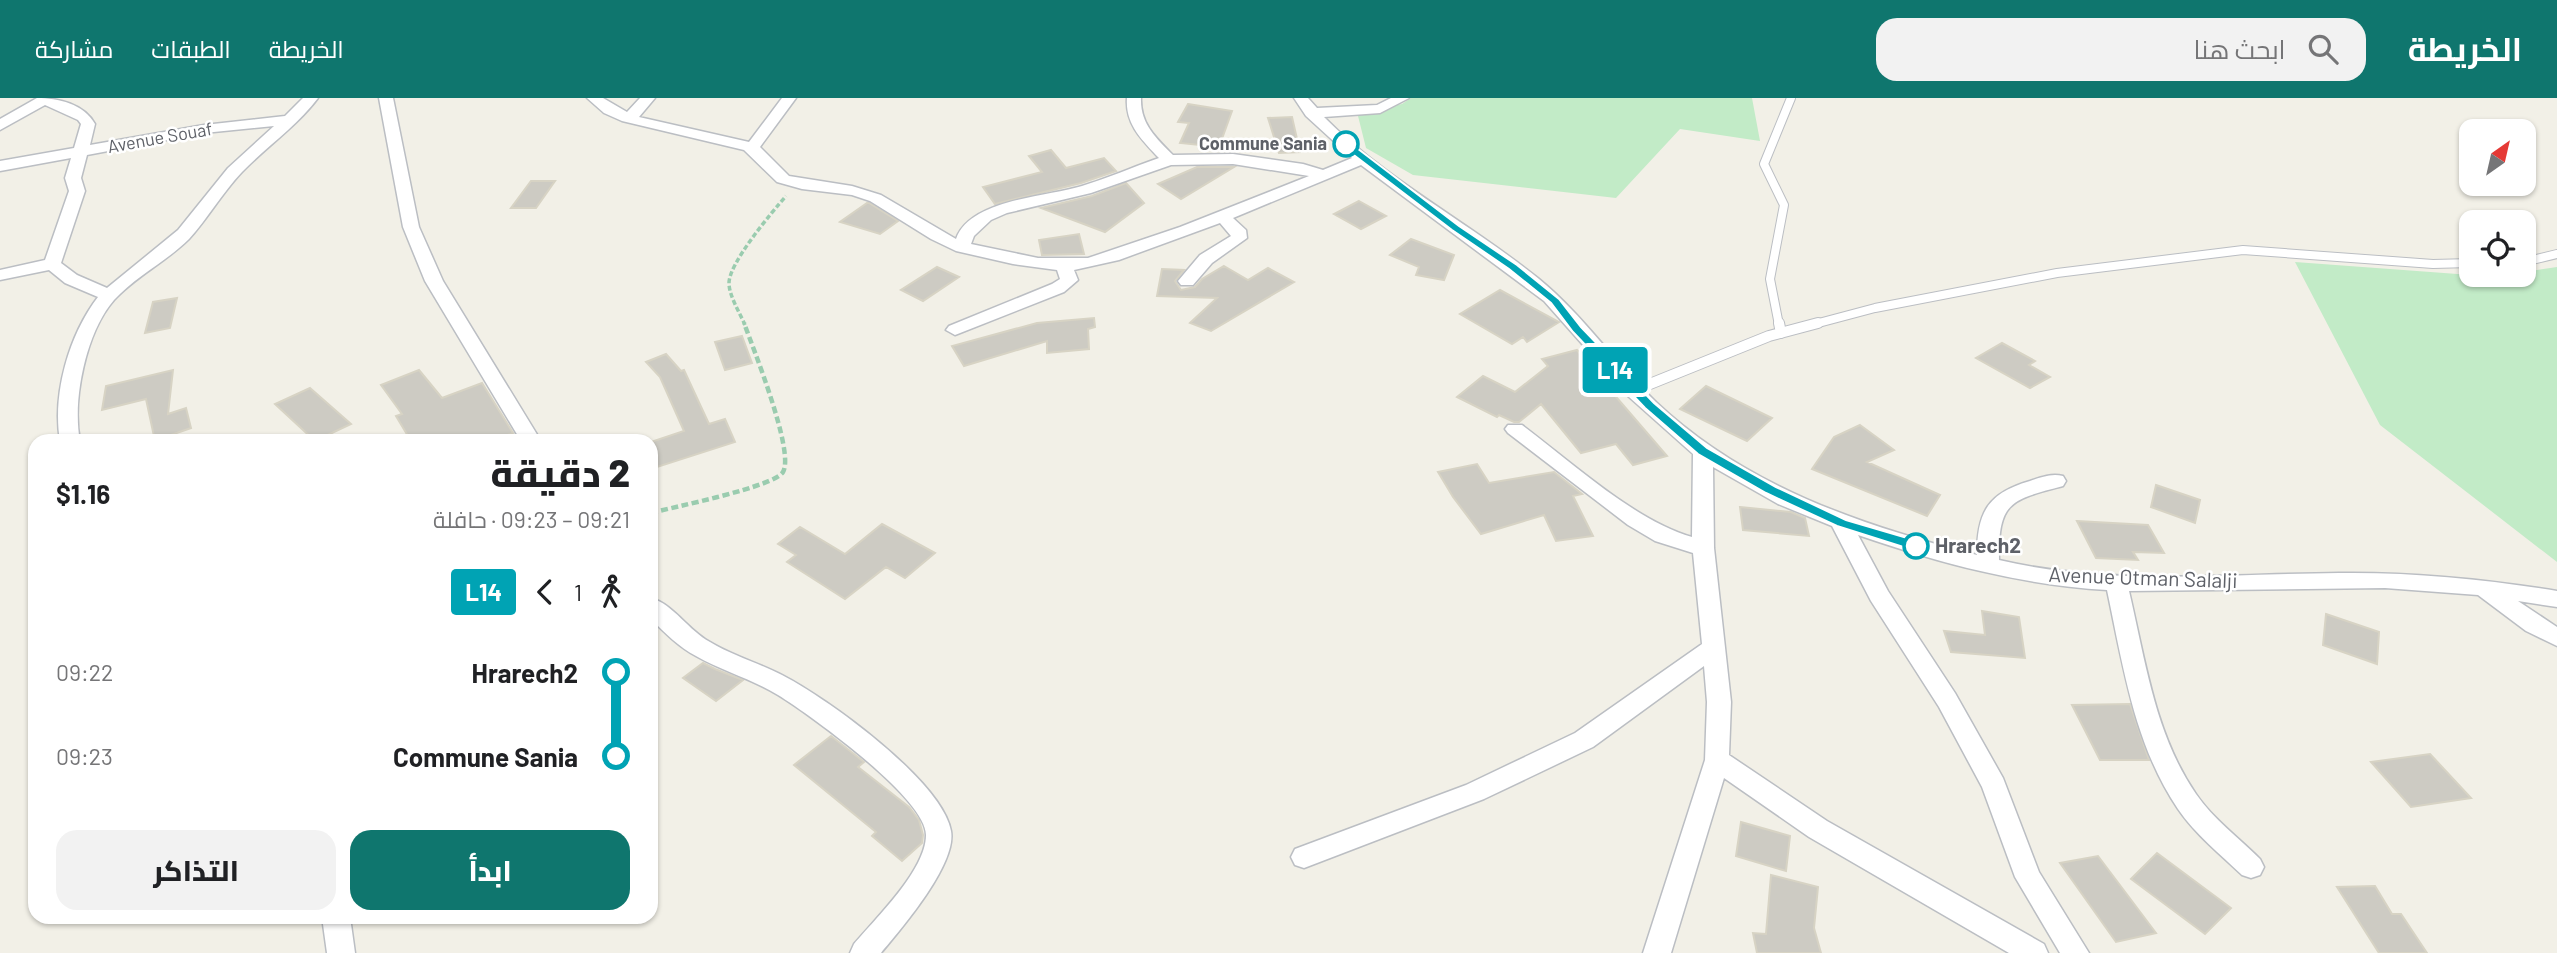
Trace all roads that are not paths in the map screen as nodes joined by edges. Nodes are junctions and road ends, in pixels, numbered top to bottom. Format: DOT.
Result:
graph roads {
  1 [pos="311,98"];
  2 [pos="386,98"];
  3 [pos="594,98"];
  4 [pos="648,98"];
  5 [pos="789,98"];
  6 [pos="1134,98"];
  7 [pos="1301,98"];
  8 [pos="1402,98"];
  9 [pos="1791,98"];
  10 [pos="45,99"];
  11 [pos="1311,113"];
  12 [pos="630,118"];
  13 [pos="289,120"];
  14 [pos="0,127"];
  15 [pos="752,148"];
  16 [pos="82,152"];
  17 [pos="1362,159"];
  18 [pos="1169,160"];
  19 [pos="0,166"];
  20 [pos="1323,175"];
  21 [pos="1223,218"];
  22 [pos="962,247"];
  23 [pos="2557,254"];
  24 [pos="2536,259"];
  25 [pos="52,264"];
  26 [pos="2459,264"];
  27 [pos="1064,265"];
  28 [pos="0,275"];
  29 [pos="1187,281"];
  30 [pos="109,295"];
  31 [pos="955,330"];
  32 [pos="1781,333"];
  33 [pos="1635,390"];
  34 [pos="1516,429"];
  35 [pos="67,434"];
  36 [pos="527,434"];
  37 [pos="1703,451"];
  38 [pos="2056,481"];
  39 [pos="1841,523"];
  40 [pos="1703,548"];
  41 [pos="1988,566"];
  42 [pos="2116,582"];
  43 [pos="2484,587"];
  44 [pos="2557,599"];
  45 [pos="658,612"];
  46 [pos="2557,637"];
  47 [pos="1716,646"];
  48 [pos="1717,760"];
  49 [pos="1304,857"];
  50 [pos="2251,867"];
  51 [pos="337,924"];
  52 [pos="341,953"];
  53 [pos="864,953"];
  54 [pos="1657,953"];
  55 [pos="2034,953"];
  56 [pos="2075,953"];
  1 -- 13 [label="street"];
  2 -- 36 [label="street"];
  3 -- 12 [label="street"];
  4 -- 12 [label="street"];
  5 -- 15 [label="street"];
  6 -- 18 [label="street"];
  7 -- 11 [label="street, Avenue Otman Salalji"];
  8 -- 11 [label="street"];
  9 -- 32 [label="lane"];
  10 -- 14 [label="street"];
  10 -- 16 [label="street"];
  11 -- 17 [label="street, Avenue Otman Salalji"];
  12 -- 15 [label="street"];
  13 -- 16 [label="street, Avenue Souaf"];
  13 -- 30 [label="street"];
  15 -- 22 [label="street"];
  16 -- 19 [label="street, Avenue Souaf"];
  16 -- 25 [label="street"];
  17 -- 20 [label="street"];
  17 -- 33 [label="street, Avenue Otman Salalji"];
  18 -- 20 [label="street"];
  18 -- 22 [label="street"];
  20 -- 21 [label="street"];
  21 -- 27 [label="street"];
  21 -- 29 [label="street"];
  22 -- 27 [label="street"];
  23 -- 24 [label="lane"];
  25 -- 28 [label="street"];
  25 -- 30 [label="street"];
  26 -- 32 [label="lane"];
  27 -- 31 [label="street"];
  30 -- 35 [label="street"];
  32 -- 33 [label="lane"];
  33 -- 37 [label="street, Avenue Otman Salalji"];
  34 -- 40 [label="street"];
  37 -- 39 [label="street, Avenue Otman Salalji"];
  37 -- 40 [label="street"];
  38 -- 41 [label="street"];
  39 -- 41 [label="street, Avenue Otman Salalji"];
  39 -- 56 [label="street"];
  40 -- 47 [label="street"];
  41 -- 42 [label="street, Avenue Otman Salalji"];
  42 -- 43 [label="street, Avenue Otman Salalji"];
  42 -- 50 [label="street"];
  43 -- 44 [label="street, Avenue Otman Salalji"];
  43 -- 46 [label="street"];
  45 -- 53 [label="street"];
  47 -- 48 [label="street"];
  47 -- 49 [label="street"];
  48 -- 54 [label="street"];
  48 -- 55 [label="street"];
  51 -- 52 [label="street"];
}
